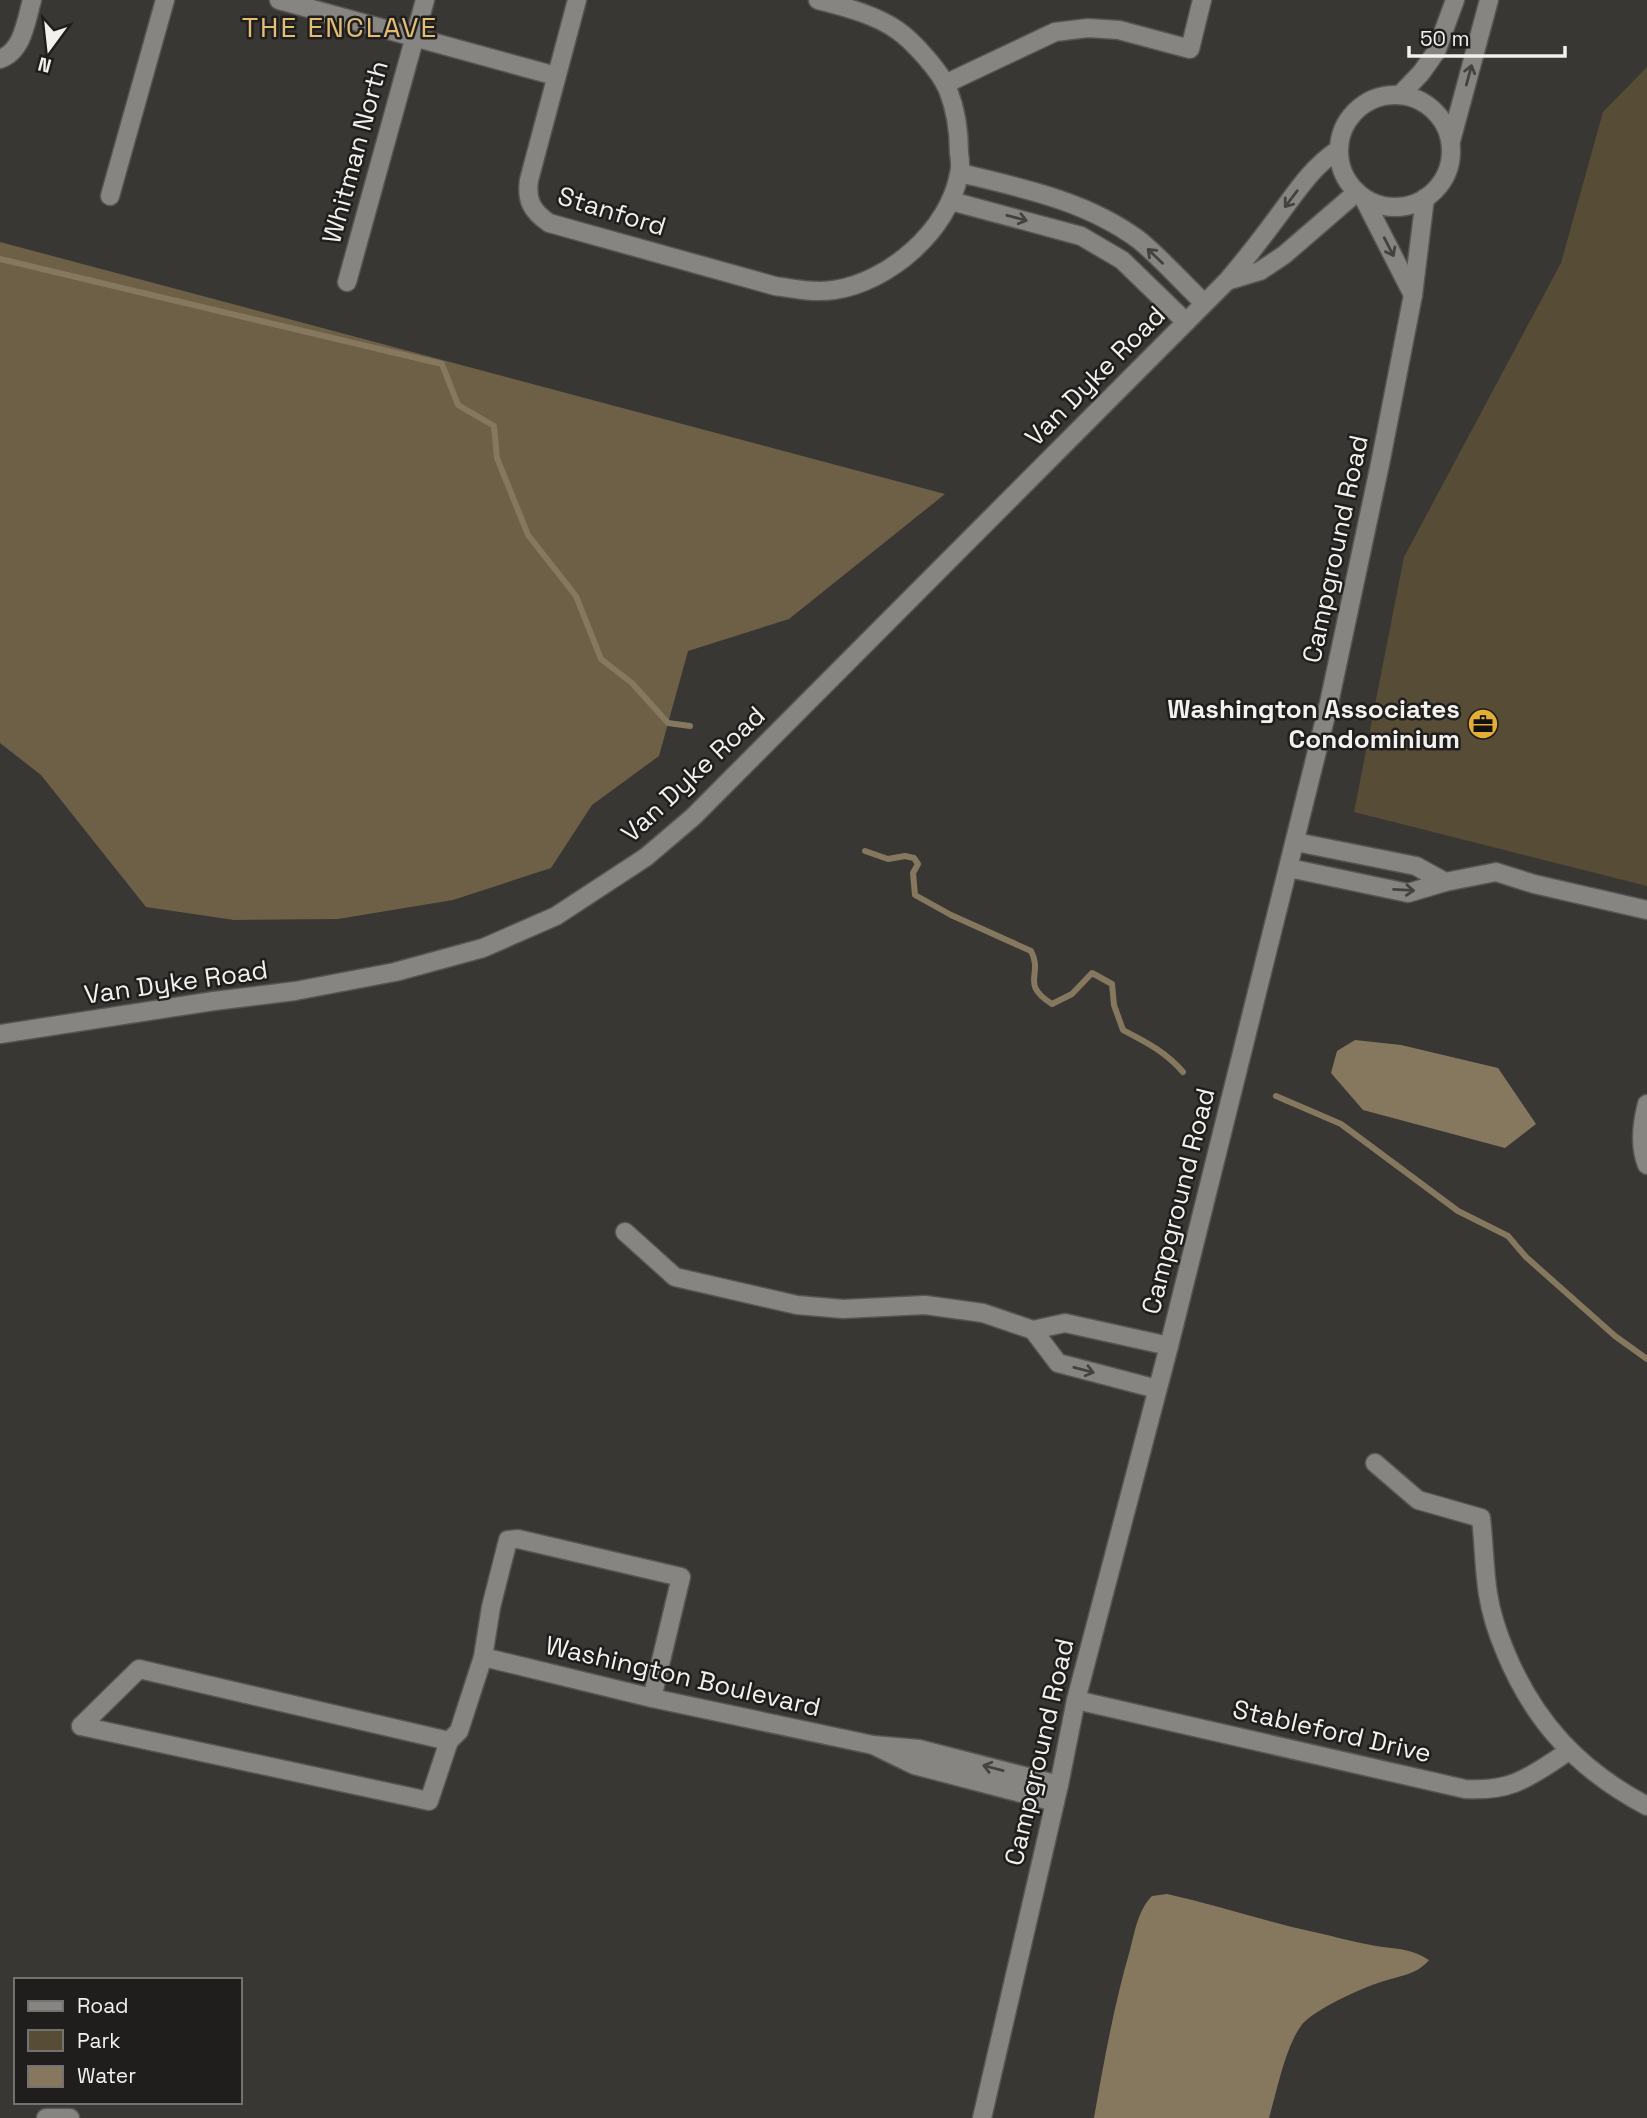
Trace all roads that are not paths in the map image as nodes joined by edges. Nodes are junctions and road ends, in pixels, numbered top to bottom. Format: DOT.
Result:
graph roads {
  1 [pos="32,0"];
  2 [pos="165,0"];
  3 [pos="279,0"];
  4 [pos="425,0"];
  5 [pos="577,0"];
  6 [pos="818,0"];
  7 [pos="1202,0"];
  8 [pos="1455,0"];
  9 [pos="1489,0"];
  10 [pos="415,37"];
  11 [pos="0,59"];
  12 [pos="556,76"];
  13 [pos="945,84"];
  14 [pos="1400,94"];
  15 [pos="1451,141"];
  16 [pos="1338,150"];
  17 [pos="960,173"];
  18 [pos="110,195"];
  19 [pos="1361,196"];
  20 [pos="1425,198"];
  21 [pos="951,201"];
  22 [pos="1227,281"];
  23 [pos="347,282"];
  24 [pos="1413,295"];
  25 [pos="1204,303"];
  26 [pos="1186,322"];
  27 [pos="1296,842"];
  28 [pos="1364,856"];
  29 [pos="1289,868"];
  30 [pos="1358,882"];
  31 [pos="1445,882"];
  32 [pos="1647,910"];
  33 [pos="0,1034"];
  34 [pos="1647,1104"];
  35 [pos="1647,1165"];
  36 [pos="625,1231"];
  37 [pos="1033,1330"];
  38 [pos="1168,1346"];
  39 [pos="1157,1389"];
  40 [pos="1375,1463"];
  41 [pos="483,1657"];
  42 [pos="652,1698"];
  43 [pos="1076,1700"];
  44 [pos="449,1741"];
  45 [pos="1569,1751"];
  46 [pos="1057,1793"];
  47 [pos="1647,1806"];
  48 [pos="46,2118"];
  49 [pos="70,2118"];
  50 [pos="982,2118"];
  1 -- 11 [label="street"];
  2 -- 18 [label="street"];
  3 -- 10 [label="street"];
  4 -- 10 [label="street, Whitman North"];
  5 -- 12 [label="street"];
  6 -- 13 [label="street, Stanford"];
  7 -- 13 [label="street"];
  8 -- 14 [label="street"];
  15 -- 9 [label="street, one-way"];
  10 -- 12 [label="street"];
  10 -- 23 [label="street, Whitman North"];
  12 -- 21 [label="street, Stanford"];
  13 -- 17 [label="street, Stanford"];
  14 -- 15 [label="street"];
  14 -- 16 [label="street"];
  15 -- 20 [label="street"];
  16 -- 19 [label="street"];
  16 -- 22 [label="street, Van Dyke Road, one-way"];
  17 -- 21 [label="street, Stanford"];
  25 -- 17 [label="street, one-way"];
  19 -- 20 [label="street"];
  19 -- 22 [label="street, Van Dyke Road"];
  19 -- 24 [label="street, one-way"];
  20 -- 24 [label="street, Campground Road"];
  21 -- 26 [label="street, one-way"];
  22 -- 25 [label="street, Van Dyke Road"];
  24 -- 27 [label="street, Campground Road"];
  25 -- 26 [label="street, Van Dyke Road"];
  26 -- 33 [label="street, Van Dyke Road"];
  27 -- 28 [label="street"];
  27 -- 29 [label="street, Campground Road"];
  28 -- 30 [label="street"];
  28 -- 31 [label="street"];
  29 -- 30 [label="street"];
  29 -- 38 [label="street, Campground Road"];
  30 -- 31 [label="street, one-way"];
  31 -- 32 [label="street"];
  34 -- 35 [label="street"];
  36 -- 37 [label="street"];
  37 -- 38 [label="street"];
  37 -- 39 [label="street, one-way"];
  38 -- 39 [label="street, Campground Road"];
  39 -- 43 [label="street, Campground Road"];
  40 -- 45 [label="street"];
  41 -- 42 [label="street, Washington Boulevard"];
  41 -- 42 [label="street"];
  41 -- 44 [label="street"];
  42 -- 46 [label="street, Washington Boulevard"];
  43 -- 45 [label="street, Stableford Drive"];
  43 -- 46 [label="street, Campground Road"];
  44 -- 44 [label="street"];
  45 -- 47 [label="street"];
  46 -- 50 [label="street, Campground Road"];
  48 -- 49 [label="street"];
}
